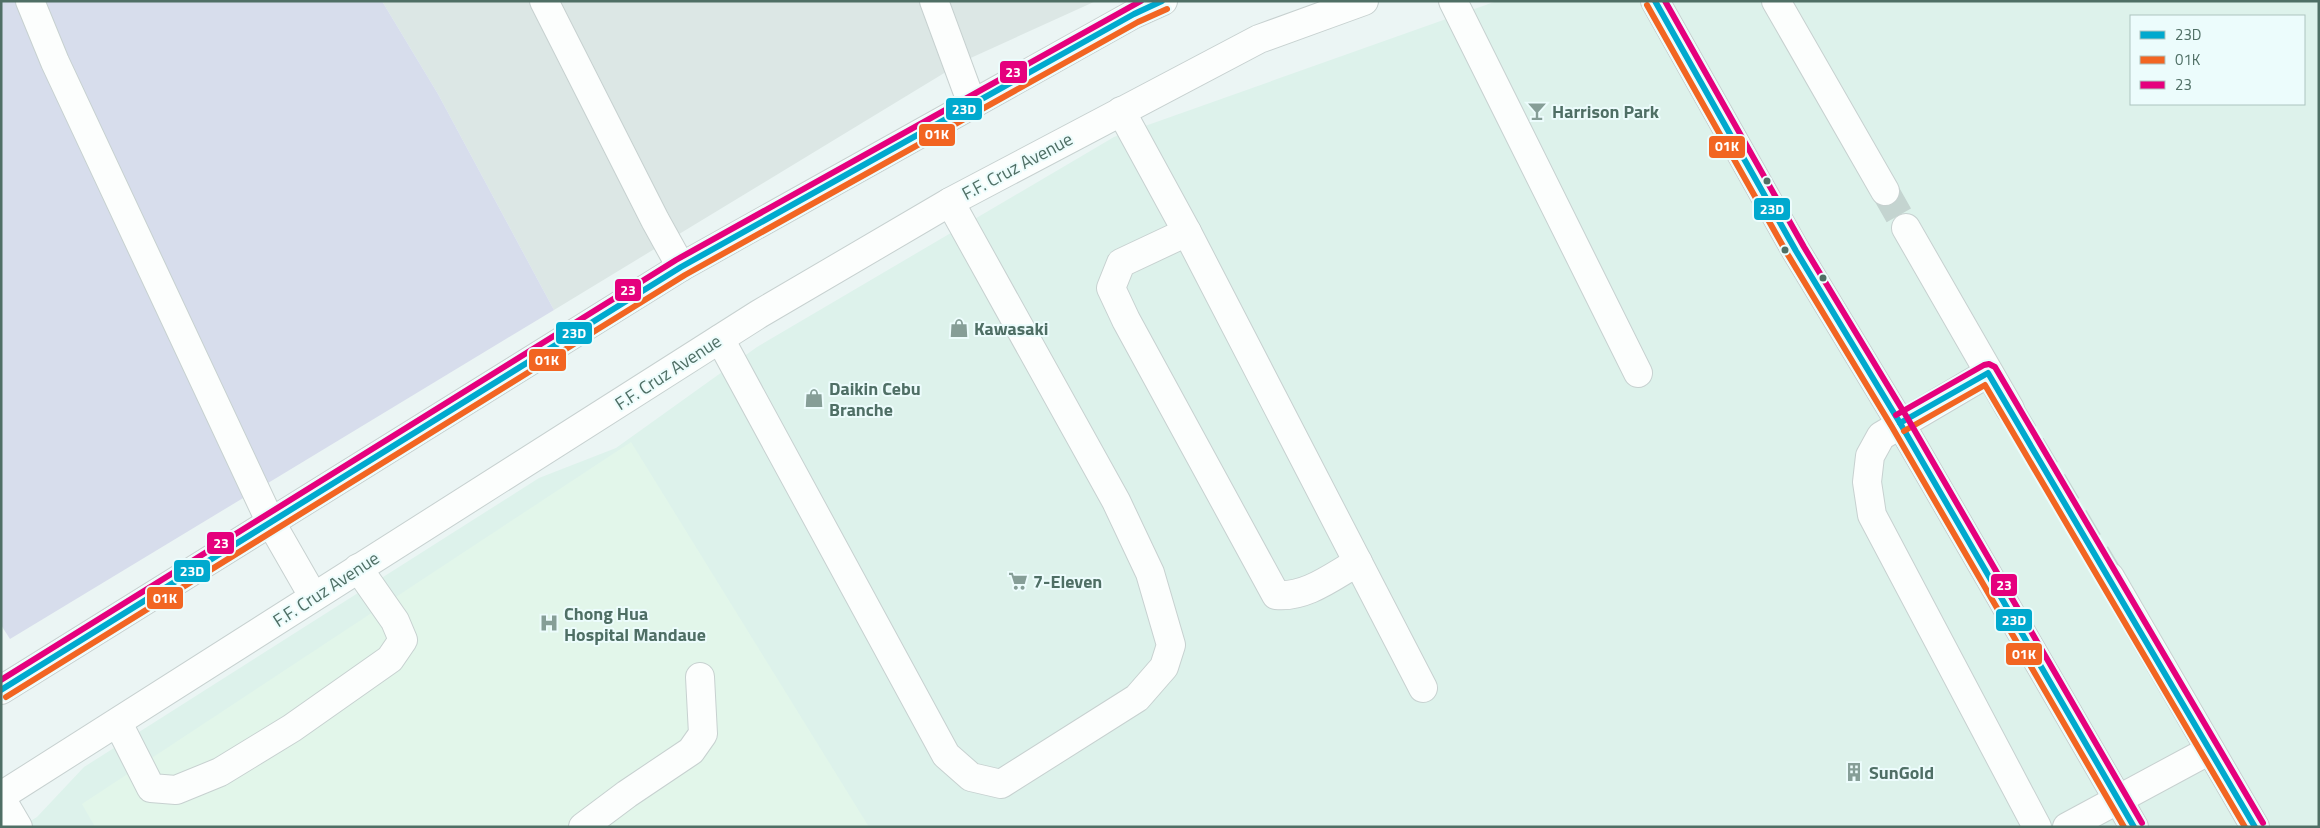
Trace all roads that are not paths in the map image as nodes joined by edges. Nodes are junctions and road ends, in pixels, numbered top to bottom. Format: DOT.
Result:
graph roads {
  1 [pos="30,1"];
  2 [pos="544,1"];
  3 [pos="934,1"];
  4 [pos="1163,1"];
  5 [pos="1364,1"];
  6 [pos="1454,1"];
  7 [pos="1655,1"];
  8 [pos="1776,1"];
  9 [pos="972,104"];
  10 [pos="1120,111"];
  11 [pos="1885,191"];
  12 [pos="950,202"];
  13 [pos="1906,228"];
  14 [pos="1187,232"];
  15 [pos="681,266"];
  16 [pos="720,339"];
  17 [pos="1988,373"];
  18 [pos="1638,374"];
  19 [pos="2010,409"];
  20 [pos="1900,423"];
  21 [pos="270,521"];
  22 [pos="1358,562"];
  23 [pos="358,568"];
  24 [pos="2110,576"];
  25 [pos="313,596"];
  26 [pos="700,677"];
  27 [pos="1423,688"];
  28 [pos="1,690"];
  29 [pos="118,723"];
  30 [pos="2210,750"];
  31 [pos="1,797"];
  32 [pos="2119,800"];
  33 [pos="18,827"];
  34 [pos="583,827"];
  35 [pos="2037,827"];
  36 [pos="2067,827"];
  37 [pos="2134,827"];
  38 [pos="2255,827"];
  1 -- 21 [label="street"];
  2 -- 15 [label="street"];
  3 -- 9 [label="street"];
  4 -- 9 [label="street"];
  5 -- 10 [label="street, F.F. Cruz Avenue"];
  6 -- 18 [label="street"];
  7 -- 20 [label="street"];
  8 -- 11 [label="street"];
  9 -- 15 [label="street"];
  10 -- 12 [label="street, F.F. Cruz Avenue"];
  10 -- 14 [label="street"];
  12 -- 16 [label="street, F.F. Cruz Avenue"];
  12 -- 16 [label="street"];
  13 -- 17 [label="street"];
  14 -- 22 [label="street"];
  14 -- 22 [label="street"];
  15 -- 21 [label="street"];
  16 -- 23 [label="street, F.F. Cruz Avenue"];
  17 -- 19 [label="street"];
  17 -- 20 [label="street"];
  20 -- 32 [label="street"];
  20 -- 35 [label="street"];
  21 -- 25 [label="street"];
  21 -- 28 [label="street"];
  22 -- 27 [label="street"];
  23 -- 25 [label="street, F.F. Cruz Avenue"];
  23 -- 29 [label="street"];
  24 -- 30 [label="street"];
  25 -- 29 [label="street, F.F. Cruz Avenue"];
  26 -- 34 [label="street"];
  29 -- 31 [label="street, F.F. Cruz Avenue"];
  30 -- 32 [label="street"];
  30 -- 38 [label="street"];
  31 -- 33 [label="street"];
  32 -- 36 [label="street"];
  32 -- 37 [label="street"];
}
